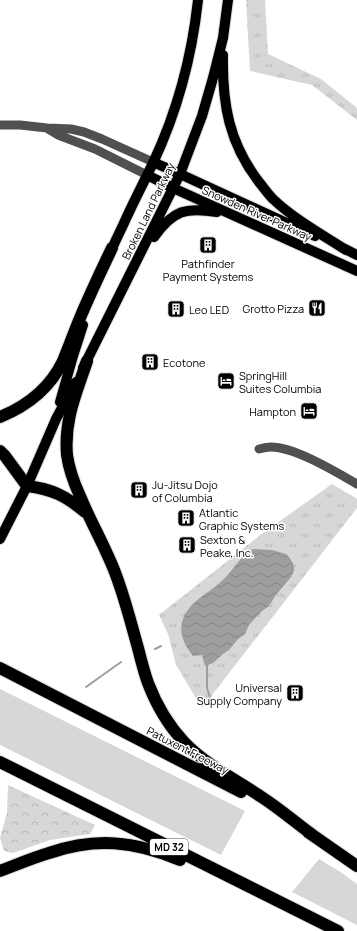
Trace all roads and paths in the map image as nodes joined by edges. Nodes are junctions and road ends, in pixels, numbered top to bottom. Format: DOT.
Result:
graph roads {
  1 [pos="198,0"];
  2 [pos="228,0"];
  3 [pos="223,38"];
  4 [pos="0,126"];
  5 [pos="47,128"];
  6 [pos="153,162"];
  7 [pos="180,174"];
  8 [pos="147,175"];
  9 [pos="173,188"];
  10 [pos="233,215"];
  11 [pos="112,248"];
  12 [pos="346,250"];
  13 [pos="357,255"];
  14 [pos="138,260"];
  15 [pos="357,271"];
  16 [pos="87,361"];
  17 [pos="0,417"];
  18 [pos="56,419"];
  19 [pos="259,449"];
  20 [pos="0,451"];
  21 [pos="357,484"];
  22 [pos="27,486"];
  23 [pos="87,514"];
  24 [pos="0,538"];
  25 [pos="0,668"];
  26 [pos="0,762"];
  27 [pos="314,836"];
  28 [pos="357,866"];
  29 [pos="0,871"];
  30 [pos="283,904"];
  31 [pos="338,931"];
  1 -- 6 [label="main road, Broken Land Parkway"];
  2 -- 3 [label="main road, Broken Land Parkway"];
  3 -- 7 [label="main road, Broken Land Parkway"];
  3 -- 12 [label="main road"];
  4 -- 5 [label="street"];
  5 -- 6 [label="street"];
  5 -- 8 [label="street"];
  6 -- 7 [label="main road, Snowden River Parkway"];
  6 -- 8 [label="main road, Broken Land Parkway"];
  7 -- 9 [label="main road, Broken Land Parkway"];
  7 -- 12 [label="main road, Snowden River Parkway"];
  8 -- 9 [label="main road, Snowden River Parkway"];
  8 -- 11 [label="main road, Broken Land Parkway"];
  9 -- 10 [label="main road, Snowden River Parkway"];
  9 -- 14 [label="main road, Broken Land Parkway"];
  10 -- 14 [label="main road"];
  10 -- 15 [label="main road, Snowden River Parkway"];
  11 -- 17 [label="highway"];
  11 -- 18 [label="main road, Broken Land Parkway"];
  12 -- 13 [label="main road, Snowden River Parkway"];
  14 -- 16 [label="main road, Broken Land Parkway"];
  16 -- 18 [label="main road, Broken Land Parkway"];
  16 -- 23 [label="highway"];
  18 -- 22 [label="main road, Broken Land Parkway"];
  19 -- 21 [label="street"];
  20 -- 22 [label="highway"];
  22 -- 23 [label="highway"];
  22 -- 24 [label="main road, Broken Land Parkway"];
  23 -- 27 [label="highway"];
  25 -- 27 [label="highway, Patuxent Freeway"];
  26 -- 30 [label="highway, MD 32"];
  27 -- 28 [label="highway, Patuxent Freeway"];
  29 -- 30 [label="highway"];
  30 -- 31 [label="highway, MD 32"];
}
